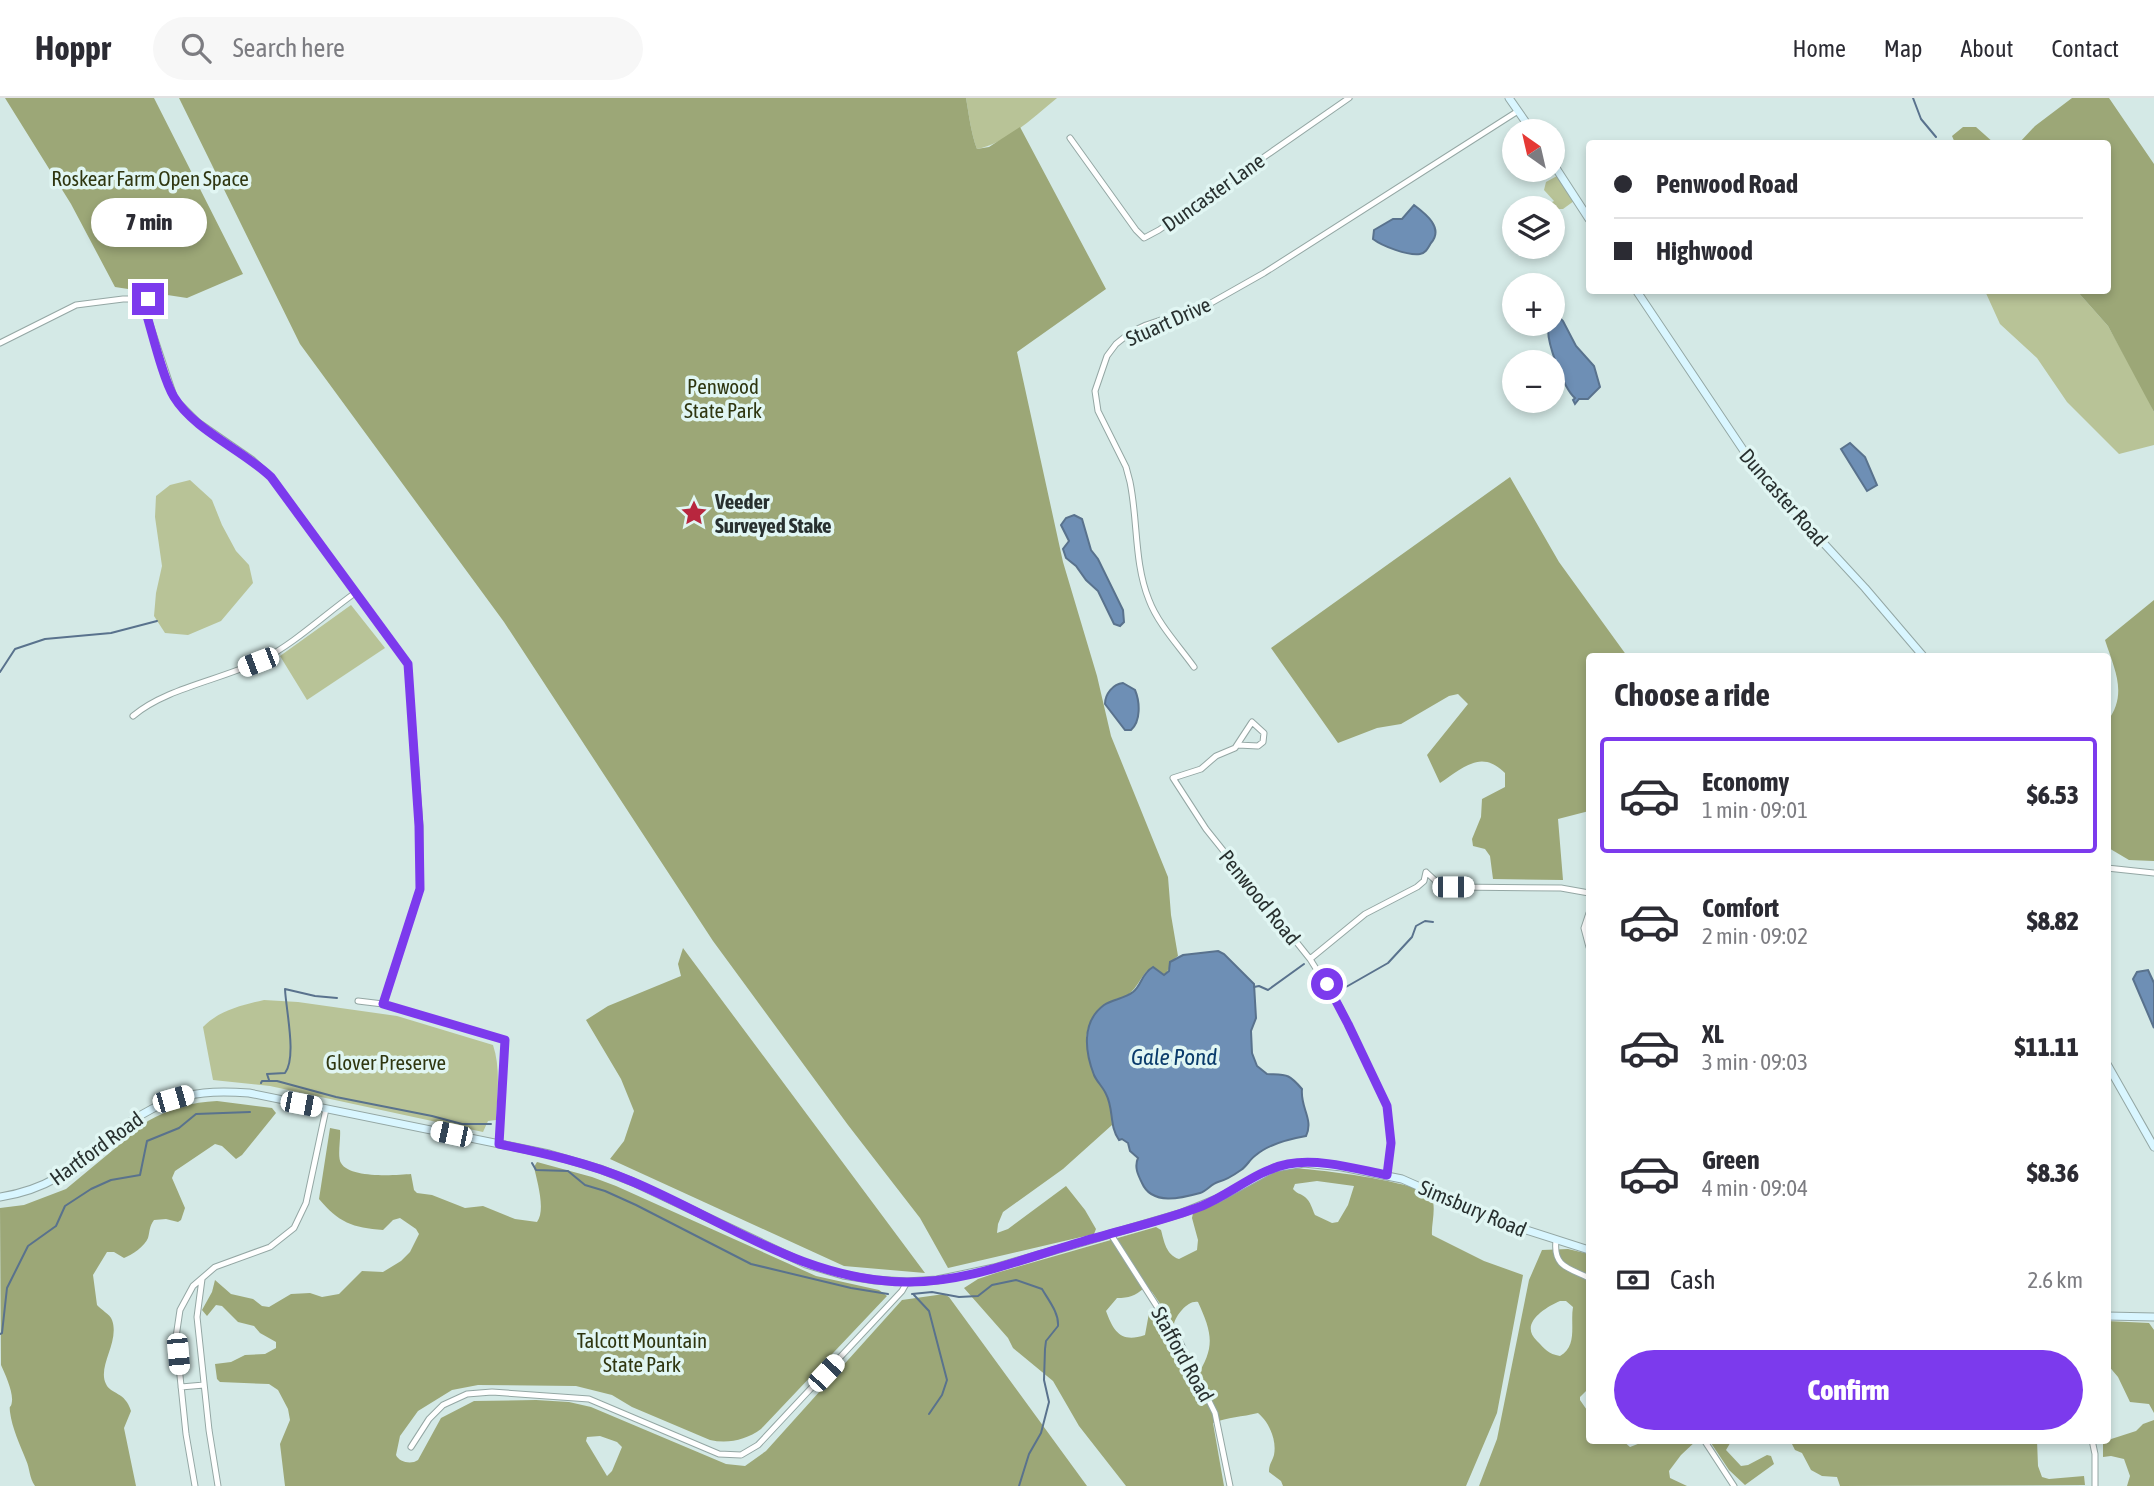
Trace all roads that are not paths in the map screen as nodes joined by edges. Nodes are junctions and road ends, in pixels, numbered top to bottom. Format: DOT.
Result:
graph roads {
  1 [pos="1349,98"];
  2 [pos="1509,98"];
  3 [pos="1518,111"];
  4 [pos="1524,119"];
  5 [pos="1070,138"];
  6 [pos="1565,182"];
  7 [pos="1586,214"];
  8 [pos="1639,294"];
  9 [pos="0,343"];
  10 [pos="355,593"];
  11 [pos="1920,653"];
  12 [pos="1194,667"];
  13 [pos="133,716"];
  14 [pos="1238,745"];
  15 [pos="2111,868"];
  16 [pos="2154,873"];
  17 [pos="1586,892"];
  18 [pos="1586,918"];
  19 [pos="1586,936"];
  20 [pos="1310,959"];
  21 [pos="358,1001"];
  22 [pos="383,1004"];
  23 [pos="2111,1071"];
  24 [pos="327,1109"];
  25 [pos="499,1144"];
  26 [pos="2154,1147"];
  27 [pos="1387,1175"];
  28 [pos="0,1197"];
  29 [pos="1159,1220"];
  30 [pos="1110,1233"];
  31 [pos="1556,1241"];
  32 [pos="1586,1249"];
  33 [pos="1586,1276"];
  34 [pos="202,1279"];
  35 [pos="907,1282"];
  36 [pos="2111,1316"];
  37 [pos="2154,1317"];
  38 [pos="204,1385"];
  39 [pos="181,1387"];
  40 [pos="1707,1444"];
  41 [pos="2092,1444"];
  42 [pos="411,1447"];
  43 [pos="195,1486"];
  44 [pos="218,1486"];
  45 [pos="1230,1486"];
  46 [pos="1734,1486"];
  47 [pos="2095,1486"];
  1 -- 5 [label="street, Duncaster Lane"];
  2 -- 3 [label="main road"];
  3 -- 4 [label="main road"];
  3 -- 12 [label="street, Stuart Drive"];
  6 -- 7 [label="main road"];
  8 -- 11 [label="main road, Duncaster Road"];
  9 -- 10 [label="street"];
  10 -- 13 [label="street"];
  10 -- 22 [label="street"];
  14 -- 14 [label="street"];
  14 -- 20 [label="street, Penwood Road"];
  15 -- 16 [label="street"];
  17 -- 20 [label="street"];
  18 -- 19 [label="street"];
  20 -- 27 [label="street, Penwood Road"];
  21 -- 22 [label="street"];
  22 -- 25 [label="street"];
  23 -- 26 [label="main road"];
  24 -- 25 [label="main road, Hartford Road"];
  24 -- 28 [label="main road, Hartford Road"];
  24 -- 34 [label="street"];
  25 -- 35 [label="main road, Hartford Road"];
  27 -- 29 [label="main road, Simsbury Road"];
  27 -- 31 [label="main road, Simsbury Road"];
  29 -- 30 [label="main road, Hartford Road"];
  30 -- 35 [label="main road, Hartford Road"];
  30 -- 45 [label="street, Stafford Road"];
  31 -- 32 [label="main road, Simsbury Road"];
  31 -- 33 [label="street"];
  34 -- 38 [label="street"];
  34 -- 39 [label="street"];
  35 -- 42 [label="street"];
  36 -- 37 [label="main road"];
  38 -- 39 [label="street"];
  38 -- 44 [label="street"];
  39 -- 43 [label="street"];
  40 -- 46 [label="street"];
  41 -- 47 [label="street"];
}
